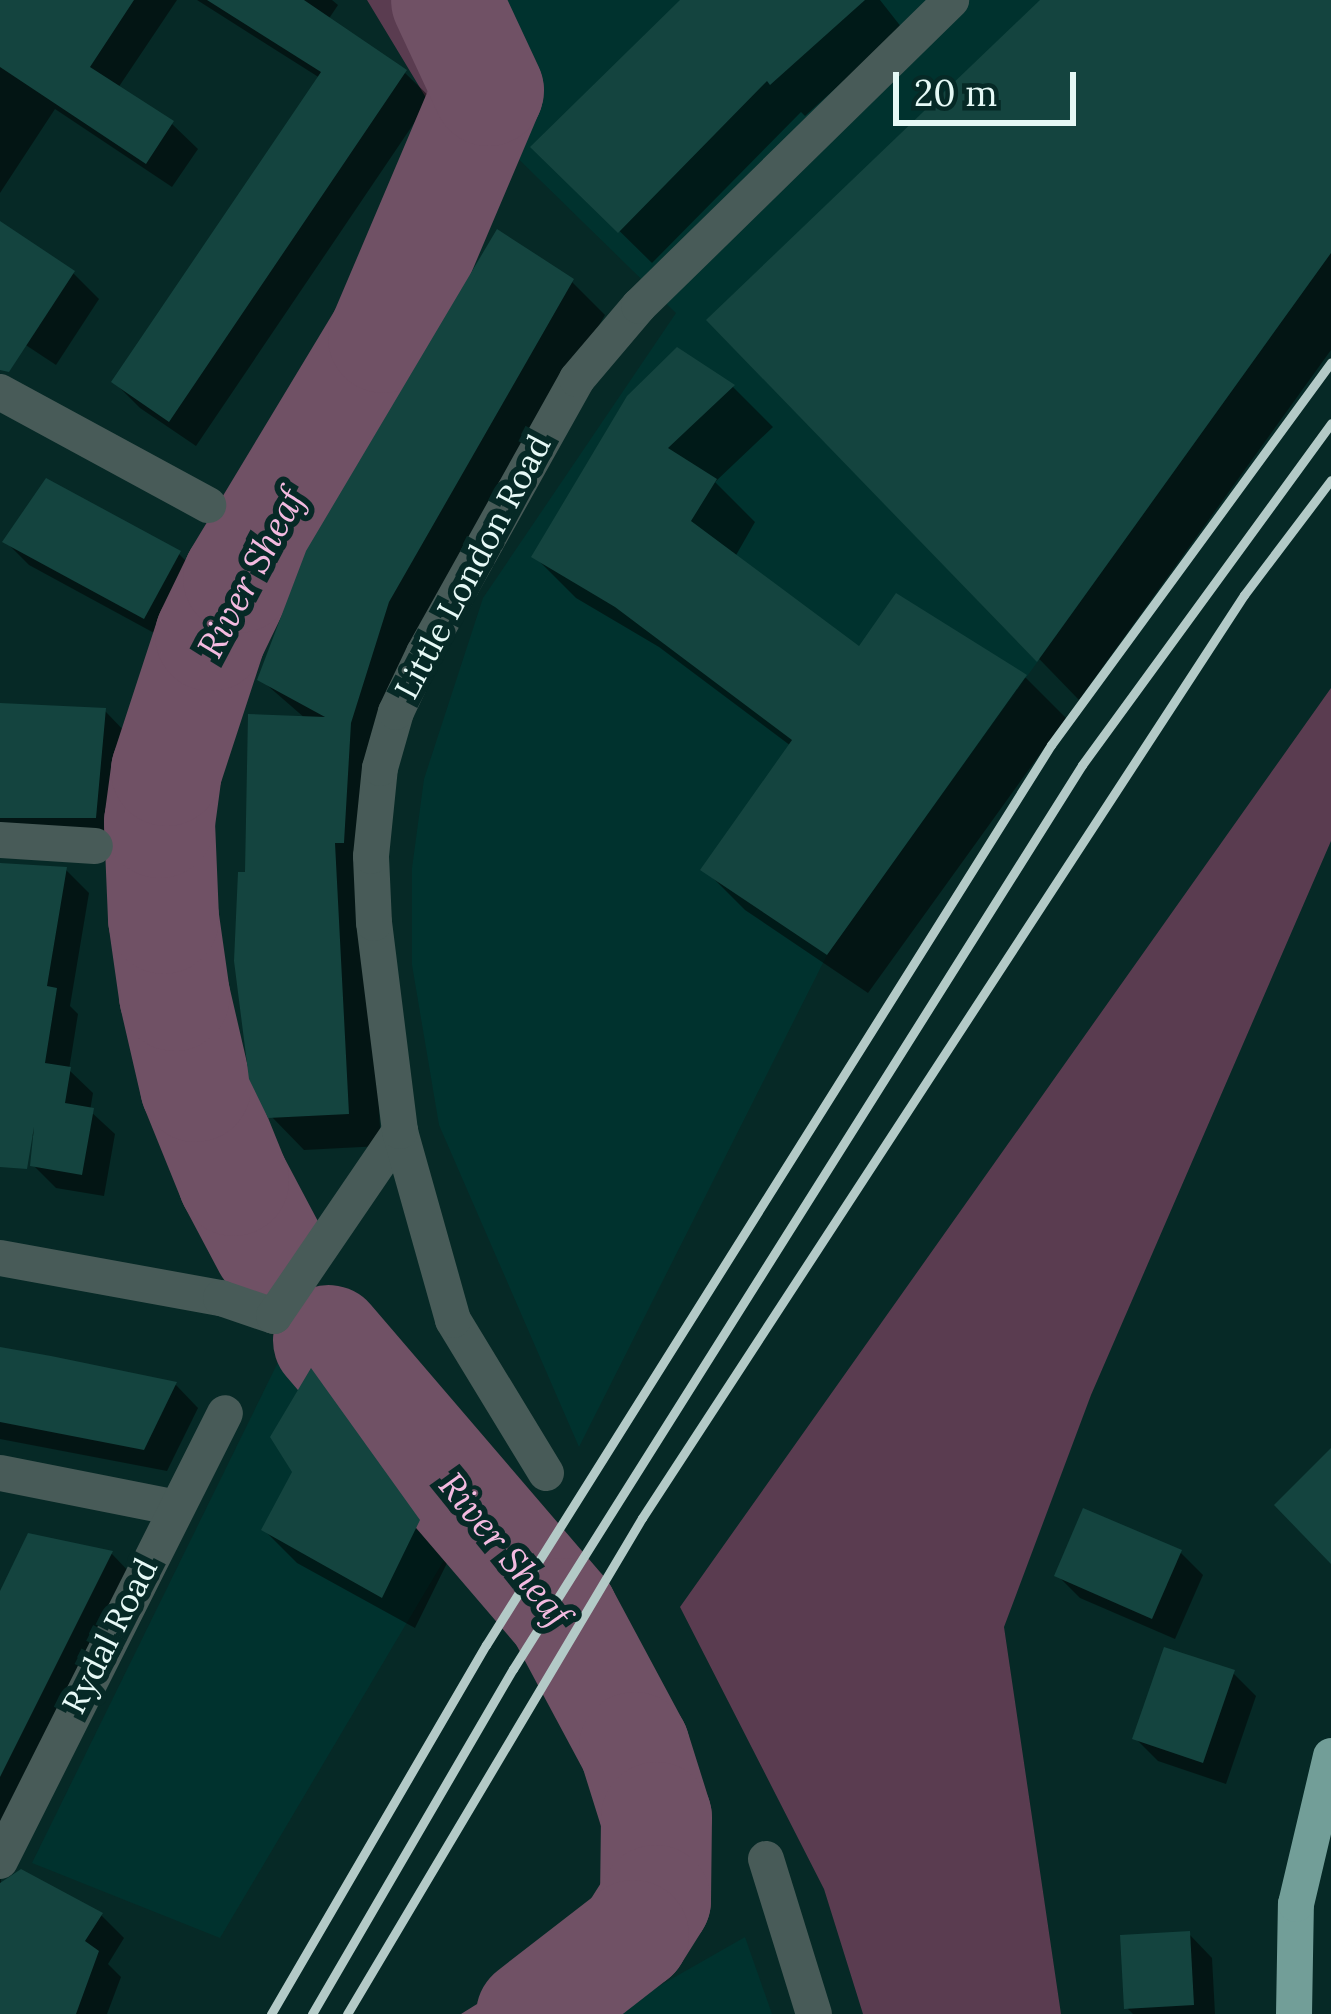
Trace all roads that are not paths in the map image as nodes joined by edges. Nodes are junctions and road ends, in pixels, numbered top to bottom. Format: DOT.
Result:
graph roads {
  1 [pos="951,0"];
  2 [pos="0,392"];
  3 [pos="208,505"];
  4 [pos="0,840"];
  5 [pos="95,846"];
  6 [pos="400,1130"];
  7 [pos="0,1258"];
  8 [pos="224,1413"];
  9 [pos="8,1474"];
  10 [pos="546,1474"];
  11 [pos="176,1508"];
  12 [pos="1331,1756"];
  13 [pos="766,1859"];
  14 [pos="0,1862"];
  15 [pos="814,2014"];
  16 [pos="1294,2014"];
  1 -- 6 [label="street, Little London Road"];
  2 -- 3 [label="street"];
  4 -- 5 [label="street"];
  6 -- 7 [label="street"];
  6 -- 10 [label="street, Little London Road"];
  8 -- 11 [label="street, Rydal Road"];
  9 -- 11 [label="street"];
  11 -- 14 [label="street, Rydal Road"];
  12 -- 16 [label="highway"];
  13 -- 15 [label="street"];
}
